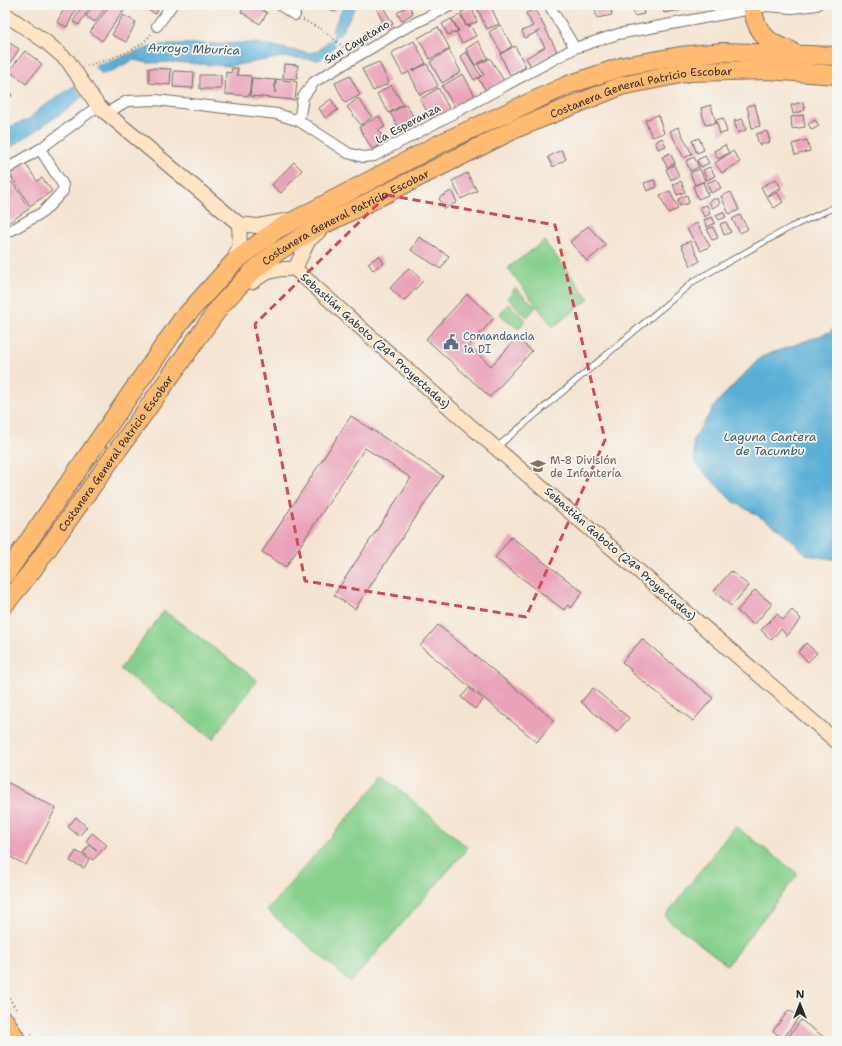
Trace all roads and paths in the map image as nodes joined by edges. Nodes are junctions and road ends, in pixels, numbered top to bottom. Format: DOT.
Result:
graph roads {
  1 [pos="172,5"];
  2 [pos="280,5"];
  3 [pos="452,5"];
  4 [pos="549,5"];
  5 [pos="817,5"];
  6 [pos="762,6"];
  7 [pos="5,14"];
  8 [pos="296,15"];
  9 [pos="157,26"];
  10 [pos="575,48"];
  11 [pos="346,49"];
  12 [pos="829,55"];
  13 [pos="75,71"];
  14 [pos="837,75"];
  15 [pos="103,110"];
  16 [pos="299,121"];
  17 [pos="40,149"];
  18 [pos="5,170"];
  19 [pos="837,206"];
  20 [pos="302,216"];
  21 [pos="333,219"];
  22 [pos="239,224"];
  23 [pos="5,234"];
  24 [pos="233,263"];
  25 [pos="296,269"];
  26 [pos="221,305"];
  27 [pos="497,447"];
  28 [pos="5,575"];
  29 [pos="5,604"];
  30 [pos="837,742"];
  31 [pos="5,1021"];
  32 [pos="17,1041"];
  1 -- 9 [label="street"];
  2 -- 8 [label="street"];
  3 -- 16 [label="street, San Cayetano"];
  4 -- 10 [label="street"];
  5 -- 6 [label="street, La Esperanza"];
  6 -- 10 [label="street, La Esperanza"];
  6 -- 12 [label="highway"];
  7 -- 13 [label="street"];
  8 -- 11 [label="path"];
  9 -- 13 [label="path"];
  10 -- 16 [label="street, La Esperanza"];
  12 -- 20 [label="highway, Costanera General Patricio Escobar"];
  13 -- 15 [label="street"];
  14 -- 21 [label="highway, Costanera General Patricio Escobar"];
  15 -- 16 [label="street, La Esperanza"];
  15 -- 17 [label="street, La Esperanza"];
  15 -- 22 [label="street"];
  17 -- 18 [label="street, La Esperanza"];
  17 -- 23 [label="street"];
  19 -- 27 [label="lane"];
  20 -- 22 [label="street"];
  20 -- 24 [label="highway, Costanera General Patricio Escobar"];
  21 -- 25 [label="street"];
  21 -- 26 [label="highway, Costanera General Patricio Escobar"];
  22 -- 24 [label="street"];
  24 -- 28 [label="highway, Costanera General Patricio Escobar"];
  25 -- 26 [label="street"];
  25 -- 27 [label="street, Sebastián Gaboto (24ª Proyectadas)"];
  26 -- 29 [label="highway, Costanera General Patricio Escobar"];
  27 -- 30 [label="street, Sebastián Gaboto (24ª Proyectadas)"];
  31 -- 32 [label="highway"];
}
